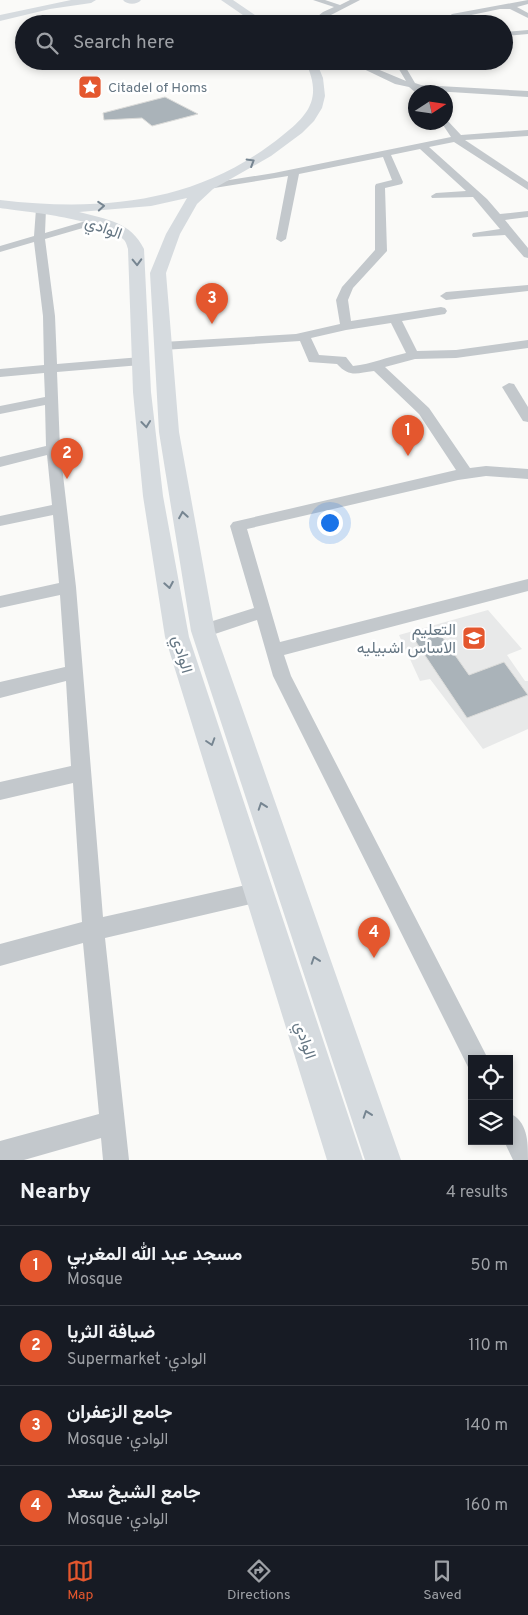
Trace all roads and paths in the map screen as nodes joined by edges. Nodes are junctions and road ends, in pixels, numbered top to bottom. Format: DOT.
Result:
graph roads {
  1 [pos="91,0"];
  2 [pos="128,0"];
  3 [pos="136,0"];
  4 [pos="317,0"];
  5 [pos="356,0"];
  6 [pos="221,1"];
  7 [pos="71,2"];
  8 [pos="528,2"];
  9 [pos="10,4"];
  10 [pos="341,7"];
  11 [pos="512,7"];
  12 [pos="248,15"];
  13 [pos="327,15"];
  14 [pos="460,15"];
  15 [pos="528,16"];
  16 [pos="0,18"];
  17 [pos="528,32"];
  18 [pos="513,33"];
  19 [pos="315,70"];
  20 [pos="371,70"];
  21 [pos="403,70"];
  22 [pos="412,85"];
  23 [pos="453,90"];
  24 [pos="528,94"];
  25 [pos="451,130"];
  26 [pos="528,133"];
  27 [pos="457,138"];
  28 [pos="422,146"];
  29 [pos="386,153"];
  30 [pos="294,172"];
  31 [pos="208,186"];
  32 [pos="528,187"];
  33 [pos="475,194"];
  34 [pos="436,196"];
  35 [pos="0,204"];
  36 [pos="0,208"];
  37 [pos="33,208"];
  38 [pos="528,214"];
  39 [pos="497,218"];
  40 [pos="96,222"];
  41 [pos="508,231"];
  42 [pos="477,235"];
  43 [pos="40,236"];
  44 [pos="281,239"];
  45 [pos="0,249"];
  46 [pos="528,255"];
  47 [pos="528,288"];
  48 [pos="446,296"];
  49 [pos="441,311"];
  50 [pos="395,318"];
  51 [pos="346,326"];
  52 [pos="304,336"];
  53 [pos="528,344"];
  54 [pos="163,346"];
  55 [pos="412,355"];
  56 [pos="141,361"];
  57 [pos="377,367"];
  58 [pos="50,368"];
  59 [pos="0,373"];
  60 [pos="509,387"];
  61 [pos="51,400"];
  62 [pos="0,410"];
  63 [pos="528,418"];
  64 [pos="53,449"];
  65 [pos="0,462"];
  66 [pos="466,474"];
  67 [pos="528,474"];
  68 [pos="58,509"];
  69 [pos="0,521"];
  70 [pos="528,585"];
  71 [pos="68,587"];
  72 [pos="0,602"];
  73 [pos="263,612"];
  74 [pos="202,631"];
  75 [pos="274,650"];
  76 [pos="74,672"];
  77 [pos="0,690"];
  78 [pos="82,772"];
  79 [pos="0,791"];
  80 [pos="259,892"];
  81 [pos="93,930"];
  82 [pos="0,954"];
  83 [pos="474,1055"];
  84 [pos="112,1123"];
  85 [pos="513,1133"];
  86 [pos="0,1154"];
  87 [pos="116,1160"];
  88 [pos="345,1160"];
  89 [pos="383,1160"];
  90 [pos="527,1160"];
  1 -- 7 [label="main road"];
  2 -- 3 [label="main road"];
  4 -- 10 [label="street"];
  5 -- 10 [label="street"];
  6 -- 12 [label="main road"];
  7 -- 9 [label="main road"];
  7 -- 16 [label="main road"];
  8 -- 11 [label="street"];
  10 -- 13 [label="street"];
  11 -- 14 [label="street"];
  11 -- 15 [label="street"];
  17 -- 18 [label="street"];
  31 -- 19 [label="main road, one-way"];
  20 -- 22 [label="street"];
  21 -- 22 [label="street"];
  23 -- 24 [label="street"];
  25 -- 27 [label="street"];
  26 -- 27 [label="street"];
  27 -- 28 [label="street"];
  27 -- 32 [label="street"];
  28 -- 29 [label="street"];
  28 -- 33 [label="street"];
  29 -- 30 [label="street"];
  29 -- 51 [label="street"];
  30 -- 31 [label="street"];
  30 -- 44 [label="street"];
  37 -- 31 [label="main road, one-way"];
  31 -- 54 [label="main road, الوادي"];
  33 -- 34 [label="street"];
  33 -- 39 [label="street"];
  35 -- 37 [label="main road"];
  36 -- 37 [label="street"];
  37 -- 40 [label="main road, الوادي"];
  37 -- 43 [label="street"];
  38 -- 39 [label="street"];
  39 -- 41 [label="street"];
  40 -- 43 [label="street"];
  40 -- 56 [label="main road, الوادي, one-way"];
  41 -- 42 [label="street"];
  41 -- 46 [label="street"];
  43 -- 45 [label="street"];
  43 -- 58 [label="street"];
  47 -- 48 [label="street"];
  49 -- 50 [label="street"];
  50 -- 51 [label="street"];
  50 -- 55 [label="street"];
  51 -- 52 [label="street"];
  52 -- 54 [label="street"];
  52 -- 57 [label="street"];
  53 -- 55 [label="street"];
  74 -- 54 [label="main road, الوادي, one-way"];
  55 -- 57 [label="street"];
  56 -- 58 [label="street"];
  56 -- 80 [label="main road, الوادي, one-way"];
  57 -- 66 [label="street"];
  58 -- 59 [label="street"];
  58 -- 61 [label="street"];
  60 -- 63 [label="street"];
  61 -- 62 [label="street"];
  61 -- 64 [label="street"];
  64 -- 65 [label="street"];
  64 -- 68 [label="street"];
  66 -- 67 [label="street"];
  66 -- 73 [label="street"];
  68 -- 69 [label="street"];
  68 -- 71 [label="street"];
  70 -- 75 [label="street"];
  71 -- 72 [label="street"];
  71 -- 76 [label="street"];
  73 -- 74 [label="street"];
  73 -- 75 [label="street"];
  89 -- 74 [label="main road, الوادي, one-way"];
  75 -- 83 [label="street"];
  76 -- 77 [label="street"];
  76 -- 78 [label="street"];
  78 -- 79 [label="street"];
  78 -- 81 [label="street"];
  80 -- 81 [label="street"];
  80 -- 88 [label="main road, الوادي"];
  81 -- 82 [label="street"];
  81 -- 84 [label="street"];
  84 -- 86 [label="street"];
  84 -- 87 [label="street"];
  85 -- 90 [label="street"];
}
